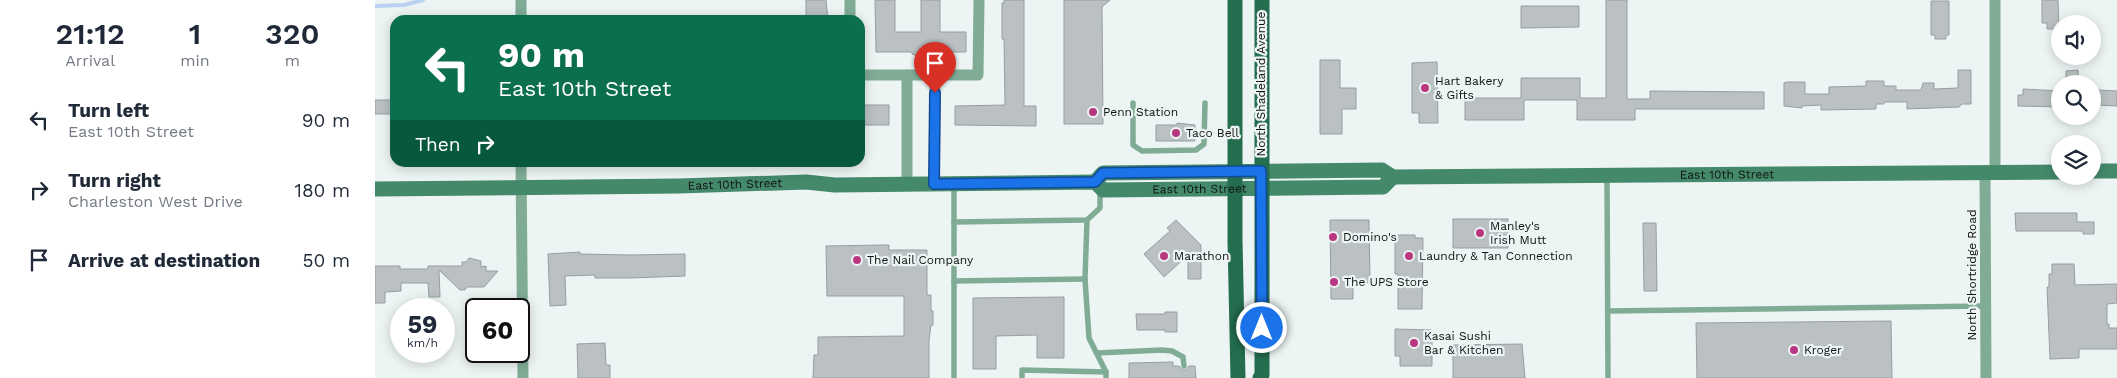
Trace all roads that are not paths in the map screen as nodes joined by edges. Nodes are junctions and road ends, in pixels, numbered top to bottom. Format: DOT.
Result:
graph roads {
  1 [pos="521,0"];
  2 [pos="850,0"];
  3 [pos="979,0"];
  4 [pos="1235,0"];
  5 [pos="1262,0"];
  6 [pos="1995,0"];
  7 [pos="521,15"];
  8 [pos="850,15"];
  9 [pos="865,75"];
  10 [pos="907,75"];
  11 [pos="935,75"];
  12 [pos="1133,103"];
  13 [pos="1205,103"];
  14 [pos="521,167"];
  15 [pos="1235,171"];
  16 [pos="1261,171"];
  17 [pos="2101,171"];
  18 [pos="2117,171"];
  19 [pos="1990,172"];
  20 [pos="2051,172"];
  21 [pos="1607,175"];
  22 [pos="1393,177"];
  23 [pos="907,184"];
  24 [pos="934,184"];
  25 [pos="954,184"];
  26 [pos="1097,185"];
  27 [pos="521,188"];
  28 [pos="1261,188"];
  29 [pos="375,189"];
  30 [pos="1235,189"];
  31 [pos="1087,220"];
  32 [pos="954,222"];
  33 [pos="1085,279"];
  34 [pos="954,281"];
  35 [pos="1986,306"];
  36 [pos="1608,311"];
  37 [pos="1097,353"];
  38 [pos="1184,366"];
  39 [pos="1106,375"];
  40 [pos="523,378"];
  41 [pos="954,378"];
  42 [pos="1022,378"];
  43 [pos="1239,378"];
  44 [pos="1260,378"];
  45 [pos="1608,378"];
  46 [pos="1986,378"];
  1 -- 7 [label="street"];
  2 -- 8 [label="street"];
  3 -- 11 [label="street"];
  4 -- 15 [label="main road"];
  5 -- 16 [label="main road, North Shadeland Avenue"];
  6 -- 19 [label="street, North Shortridge Road"];
  9 -- 10 [label="street"];
  10 -- 11 [label="street"];
  10 -- 23 [label="street"];
  11 -- 24 [label="street"];
  12 -- 13 [label="lane"];
  14 -- 27 [label="street"];
  15 -- 16 [label="main road, East 10th Street"];
  15 -- 26 [label="main road, East 10th Street"];
  15 -- 30 [label="main road"];
  16 -- 22 [label="main road, East 10th Street"];
  16 -- 28 [label="main road, North Shadeland Avenue"];
  17 -- 18 [label="main road"];
  19 -- 20 [label="main road, East 10th Street"];
  19 -- 21 [label="main road, East 10th Street"];
  19 -- 35 [label="street, North Shortridge Road"];
  21 -- 22 [label="main road, East 10th Street"];
  21 -- 36 [label="lane"];
  22 -- 28 [label="main road, East 10th Street"];
  23 -- 24 [label="main road, East 10th Street"];
  23 -- 27 [label="main road, East 10th Street"];
  24 -- 25 [label="main road, East 10th Street"];
  25 -- 26 [label="main road, East 10th Street"];
  25 -- 32 [label="lane"];
  26 -- 30 [label="main road, East 10th Street"];
  26 -- 31 [label="lane"];
  27 -- 29 [label="main road, East 10th Street"];
  27 -- 40 [label="street"];
  28 -- 30 [label="main road, East 10th Street"];
  28 -- 44 [label="main road, North Shadeland Avenue"];
  30 -- 43 [label="main road"];
  31 -- 32 [label="lane"];
  31 -- 33 [label="lane"];
  32 -- 34 [label="lane"];
  33 -- 34 [label="lane"];
  33 -- 37 [label="lane"];
  34 -- 41 [label="lane"];
  35 -- 36 [label="lane"];
  35 -- 46 [label="street, North Shortridge Road"];
  36 -- 45 [label="lane"];
  37 -- 38 [label="lane"];
  37 -- 39 [label="lane"];
  39 -- 42 [label="lane"];
}
